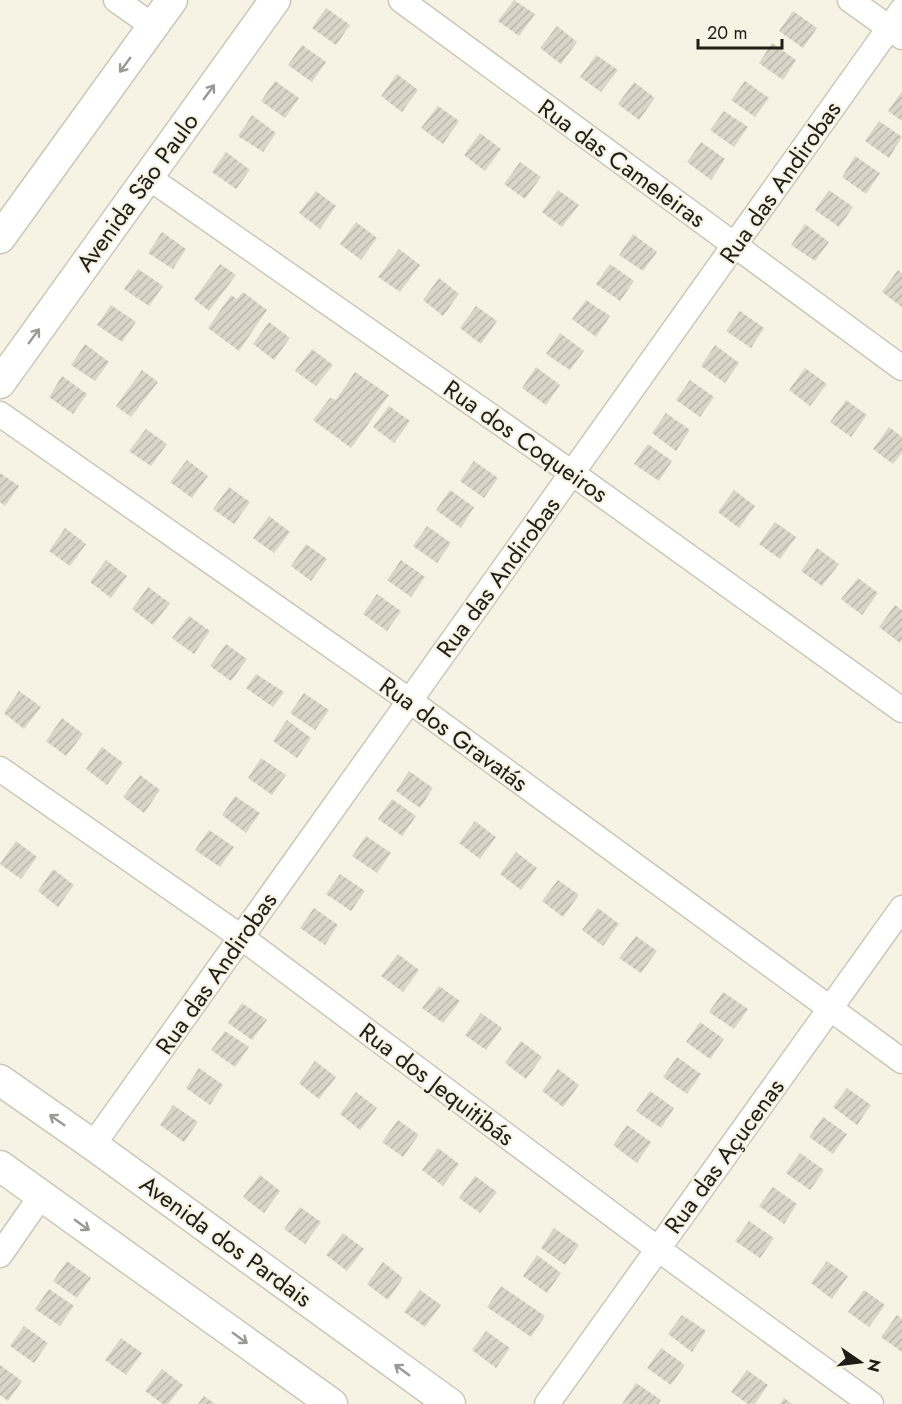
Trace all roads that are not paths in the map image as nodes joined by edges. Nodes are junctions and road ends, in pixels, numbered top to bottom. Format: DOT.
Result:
graph roads {
  1 [pos="116,0"];
  2 [pos="172,0"];
  3 [pos="275,0"];
  4 [pos="400,0"];
  5 [pos="850,0"];
  6 [pos="898,25"];
  7 [pos="153,26"];
  8 [pos="148,177"];
  9 [pos="0,238"];
  10 [pos="734,246"];
  11 [pos="902,368"];
  12 [pos="0,383"];
  13 [pos="0,414"];
  14 [pos="572,472"];
  15 [pos="410,700"];
  16 [pos="902,710"];
  17 [pos="0,769"];
  18 [pos="902,908"];
  19 [pos="241,937"];
  20 [pos="830,1008"];
  21 [pos="902,1061"];
  22 [pos="0,1080"];
  23 [pos="93,1145"];
  24 [pos="0,1166"];
  25 [pos="41,1196"];
  26 [pos="658,1249"];
  27 [pos="0,1255"];
  28 [pos="332,1404"];
  29 [pos="450,1404"];
  30 [pos="547,1404"];
  31 [pos="871,1404"];
  1 -- 7 [label="street"];
  2 -- 7 [label="street"];
  8 -- 3 [label="street, Avenida São Paulo, one-way"];
  4 -- 10 [label="street, Rua das Cameleiras"];
  5 -- 6 [label="street"];
  6 -- 10 [label="street, Rua das Andirobas"];
  7 -- 9 [label="street, one-way"];
  12 -- 8 [label="street, Avenida São Paulo, one-way"];
  8 -- 14 [label="street, Rua dos Coqueiros"];
  10 -- 11 [label="street, Rua das Cameleiras"];
  10 -- 14 [label="street, Rua das Andirobas"];
  13 -- 15 [label="street, Rua dos Gravatás"];
  14 -- 15 [label="street, Rua das Andirobas"];
  14 -- 16 [label="street, Rua dos Coqueiros"];
  15 -- 19 [label="street, Rua das Andirobas"];
  15 -- 20 [label="street, Rua dos Gravatás"];
  17 -- 19 [label="street, Rua dos Jequitibás"];
  18 -- 20 [label="street, Rua das Açucenas"];
  19 -- 23 [label="street, Rua das Andirobas"];
  19 -- 26 [label="street, Rua dos Jequitibás"];
  20 -- 21 [label="street, Rua dos Gravatás"];
  20 -- 26 [label="street, Rua das Açucenas"];
  23 -- 22 [label="street, Avenida dos Pardais, one-way"];
  29 -- 23 [label="street, Avenida dos Pardais, one-way"];
  24 -- 25 [label="street"];
  25 -- 27 [label="street"];
  25 -- 28 [label="street, one-way"];
  26 -- 30 [label="street, Rua das Açucenas"];
  26 -- 31 [label="street, Rua dos Jequitibás"];
}
